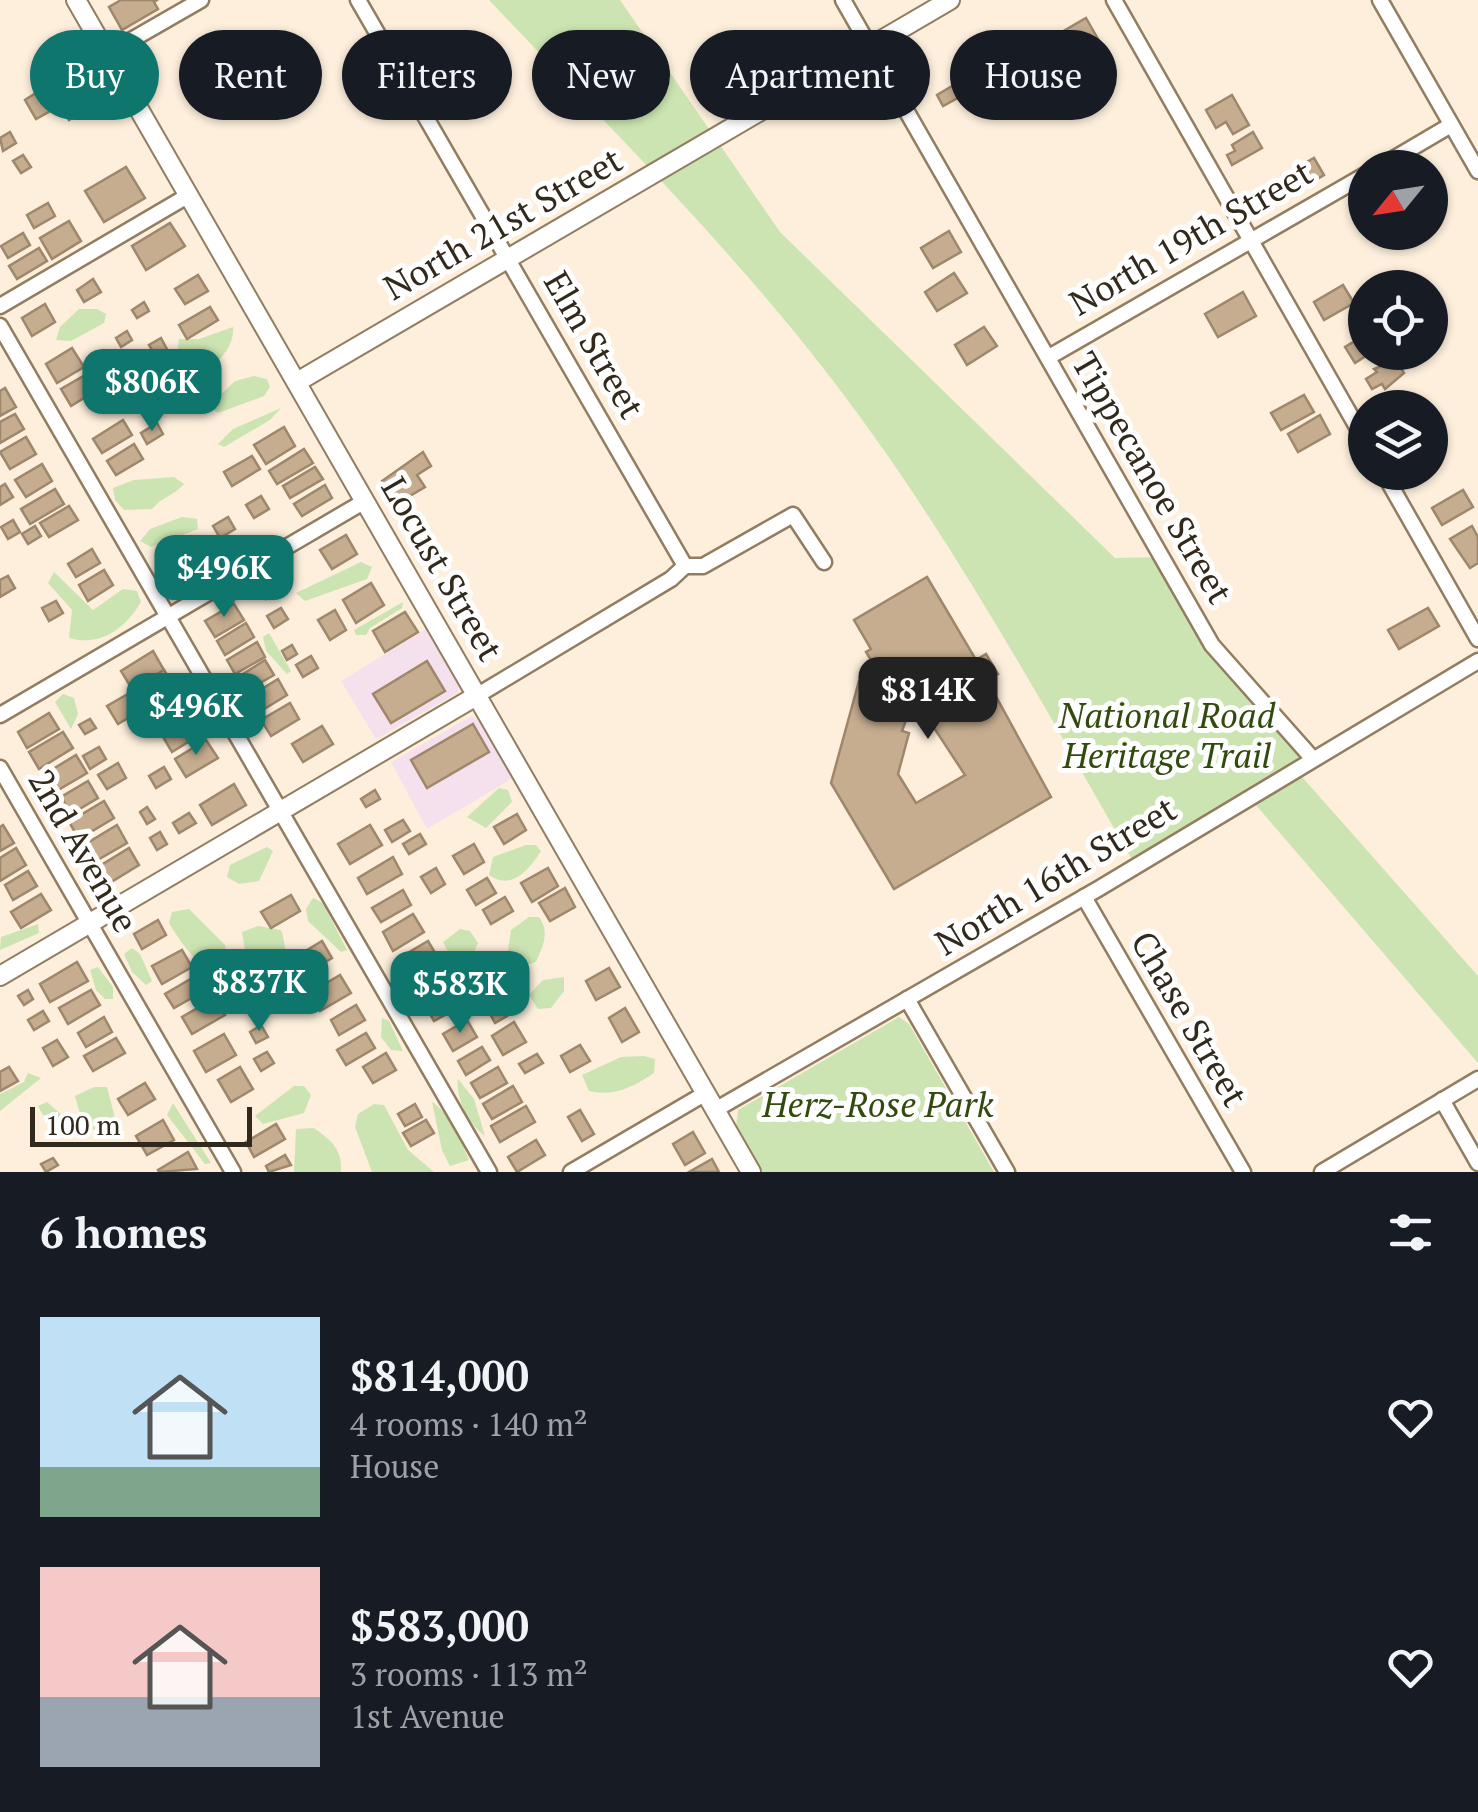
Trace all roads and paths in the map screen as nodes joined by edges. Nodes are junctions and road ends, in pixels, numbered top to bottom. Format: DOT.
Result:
graph roads {
  1 [pos="76,0"];
  2 [pos="201,0"];
  3 [pos="358,0"];
  4 [pos="843,0"];
  5 [pos="950,0"];
  6 [pos="1114,0"];
  7 [pos="1402,0"];
  8 [pos="1383,5"];
  9 [pos="93,30"];
  10 [pos="149,30"];
  11 [pos="860,30"];
  12 [pos="900,30"];
  13 [pos="145,120"];
  14 [pos="746,120"];
  15 [pos="912,120"];
  16 [pos="1451,124"];
  17 [pos="1408,150"];
  18 [pos="1478,171"];
  19 [pos="1348,185"];
  20 [pos="188,195"];
  21 [pos="1252,242"];
  22 [pos="510,257"];
  23 [pos="1,304"];
  24 [pos="0,326"];
  25 [pos="1049,358"];
  26 [pos="297,382"];
  27 [pos="1348,411"];
  28 [pos="1393,490"];
  29 [pos="365,501"];
  30 [pos="824,562"];
  31 [pos="685,566"];
  32 [pos="169,616"];
  33 [pos="1478,639"];
  34 [pos="1477,665"];
  35 [pos="478,695"];
  36 [pos="0,716"];
  37 [pos="1314,759"];
  38 [pos="0,768"];
  39 [pos="281,811"];
  40 [pos="1084,897"];
  41 [pos="90,923"];
  42 [pos="0,976"];
  43 [pos="908,999"];
  44 [pos="1478,1080"];
  45 [pos="1442,1100"];
  46 [pos="710,1102"];
  47 [pos="1478,1162"];
  48 [pos="234,1172"];
  49 [pos="489,1172"];
  50 [pos="571,1172"];
  51 [pos="750,1172"];
  52 [pos="1007,1172"];
  53 [pos="1243,1172"];
  54 [pos="1322,1172"];
  1 -- 9 [label="street, Locust Street"];
  2 -- 10 [label="street"];
  3 -- 22 [label="street, Elm Street"];
  4 -- 11 [label="street, Tippecanoe Street"];
  5 -- 12 [label="street, North 21st Street"];
  6 -- 21 [label="street"];
  7 -- 8 [label="street"];
  8 -- 16 [label="street"];
  13 -- 20 [label="street, Locust Street"];
  14 -- 22 [label="street, North 21st Street"];
  15 -- 25 [label="street, Tippecanoe Street"];
  16 -- 17 [label="street"];
  16 -- 18 [label="street"];
  19 -- 21 [label="street, North 19th Street"];
  20 -- 23 [label="street"];
  20 -- 26 [label="street, Locust Street"];
  21 -- 25 [label="street, North 19th Street"];
  21 -- 27 [label="street"];
  22 -- 26 [label="street, North 21st Street"];
  22 -- 31 [label="street, Elm Street"];
  24 -- 32 [label="street"];
  25 -- 37 [label="street, Tippecanoe Street"];
  26 -- 29 [label="street, Locust Street"];
  28 -- 33 [label="street"];
  29 -- 32 [label="street"];
  29 -- 35 [label="street, Locust Street"];
  30 -- 31 [label="street"];
  31 -- 35 [label="street"];
  32 -- 36 [label="street"];
  32 -- 39 [label="street"];
  34 -- 37 [label="street, North 16th Street"];
  35 -- 39 [label="street"];
  35 -- 46 [label="street, Locust Street"];
  37 -- 40 [label="street, North 16th Street"];
  38 -- 41 [label="street, 2nd Avenue"];
  39 -- 41 [label="street"];
  39 -- 49 [label="street"];
  40 -- 43 [label="street, North 16th Street"];
  40 -- 53 [label="street, Chase Street"];
  41 -- 42 [label="street"];
  41 -- 48 [label="street, 2nd Avenue"];
  43 -- 46 [label="street, North 16th Street"];
  43 -- 52 [label="street"];
  44 -- 45 [label="street"];
  45 -- 47 [label="street"];
  45 -- 54 [label="street"];
  46 -- 50 [label="street, North 16th Street"];
  46 -- 51 [label="street, Locust Street"];
}
